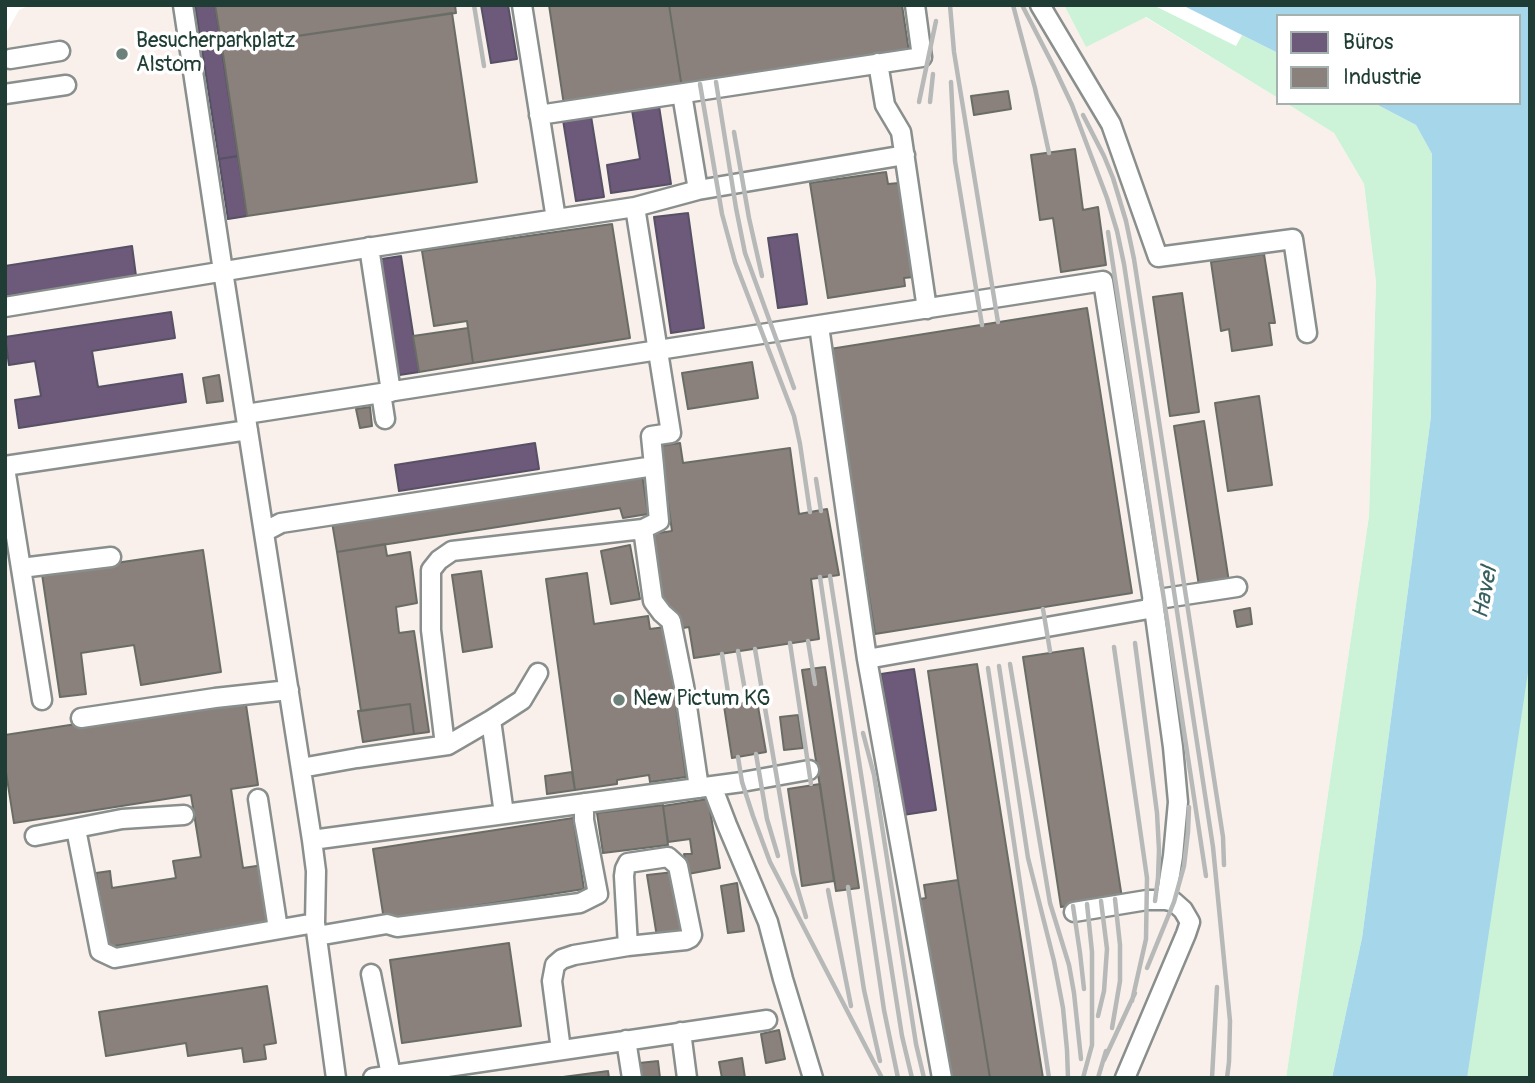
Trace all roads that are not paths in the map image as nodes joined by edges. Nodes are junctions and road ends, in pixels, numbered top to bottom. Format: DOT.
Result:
graph roads {
  1 [pos="183,5"];
  2 [pos="522,5"];
  3 [pos="915,5"];
  4 [pos="1040,5"];
  5 [pos="60,51"];
  6 [pos="10,58"];
  7 [pos="878,63"];
  8 [pos="66,85"];
  9 [pos="5,94"];
  10 [pos="682,94"];
  11 [pos="539,115"];
  12 [pos="905,155"];
  13 [pos="698,190"];
  14 [pos="635,207"];
  15 [pos="555,219"];
  16 [pos="369,247"];
  17 [pos="223,271"];
  18 [pos="5,307"];
  19 [pos="927,309"];
  20 [pos="819,326"];
  21 [pos="1307,333"];
  22 [pos="657,350"];
  23 [pos="386,393"];
  24 [pos="385,419"];
  25 [pos="247,422"];
  26 [pos="654,466"];
  27 [pos="5,467"];
  28 [pos="643,529"];
  29 [pos="264,532"];
  30 [pos="111,557"];
  31 [pos="21,568"];
  32 [pos="1237,587"];
  33 [pos="1153,604"];
  34 [pos="867,659"];
  35 [pos="538,673"];
  36 [pos="289,690"];
  37 [pos="41,700"];
  38 [pos="80,718"];
  39 [pos="491,720"];
  40 [pos="445,746"];
  41 [pos="301,768"];
  42 [pos="809,770"];
  43 [pos="705,787"];
  44 [pos="258,799"];
  45 [pos="584,803"];
  46 [pos="503,814"];
  47 [pos="184,815"];
  48 [pos="76,829"];
  49 [pos="35,836"];
  50 [pos="312,840"];
  51 [pos="1166,900"];
  52 [pos="1074,912"];
  53 [pos="278,929"];
  54 [pos="316,930"];
  55 [pos="628,946"];
  56 [pos="371,974"];
  57 [pos="767,1020"];
  58 [pos="681,1032"];
  59 [pos="626,1041"];
  60 [pos="561,1050"];
  61 [pos="382,1076"];
  62 [pos="337,1078"];
  63 [pos="632,1078"];
  64 [pos="687,1078"];
  65 [pos="813,1078"];
  66 [pos="942,1078"];
  67 [pos="1125,1078"];
  1 -- 17 [label="street"];
  2 -- 11 [label="street"];
  3 -- 7 [label="street"];
  4 -- 21 [label="street"];
  5 -- 6 [label="street"];
  7 -- 10 [label="street"];
  7 -- 12 [label="street"];
  8 -- 9 [label="street"];
  10 -- 11 [label="street"];
  10 -- 13 [label="street"];
  11 -- 15 [label="street"];
  12 -- 13 [label="street"];
  12 -- 19 [label="street"];
  13 -- 14 [label="street"];
  14 -- 15 [label="street"];
  14 -- 22 [label="street"];
  15 -- 16 [label="street"];
  16 -- 17 [label="street"];
  16 -- 23 [label="street"];
  17 -- 18 [label="street"];
  17 -- 25 [label="street"];
  19 -- 20 [label="street"];
  19 -- 33 [label="street"];
  20 -- 22 [label="street"];
  20 -- 34 [label="street"];
  22 -- 23 [label="street"];
  22 -- 26 [label="street"];
  23 -- 24 [label="street"];
  23 -- 25 [label="street"];
  25 -- 27 [label="street"];
  25 -- 29 [label="street"];
  26 -- 28 [label="street"];
  26 -- 29 [label="street"];
  27 -- 31 [label="street"];
  28 -- 40 [label="street"];
  28 -- 43 [label="street"];
  29 -- 36 [label="street"];
  30 -- 31 [label="street"];
  31 -- 37 [label="street"];
  32 -- 33 [label="street"];
  33 -- 34 [label="street"];
  33 -- 51 [label="street"];
  34 -- 66 [label="street"];
  35 -- 39 [label="street"];
  36 -- 38 [label="street"];
  36 -- 41 [label="street"];
  39 -- 40 [label="street"];
  39 -- 46 [label="street"];
  40 -- 41 [label="street"];
  41 -- 50 [label="street"];
  42 -- 43 [label="street"];
  43 -- 45 [label="street"];
  43 -- 65 [label="street"];
  44 -- 53 [label="street"];
  45 -- 46 [label="street"];
  45 -- 54 [label="street"];
  46 -- 50 [label="street"];
  47 -- 48 [label="street"];
  48 -- 49 [label="street"];
  48 -- 53 [label="street"];
  50 -- 54 [label="street"];
  51 -- 52 [label="street"];
  51 -- 67 [label="street"];
  53 -- 54 [label="street"];
  54 -- 62 [label="street"];
  55 -- 55 [label="street"];
  55 -- 60 [label="street"];
  56 -- 61 [label="street"];
  57 -- 58 [label="street"];
  58 -- 59 [label="street"];
  58 -- 64 [label="street"];
  59 -- 60 [label="street"];
  59 -- 63 [label="street"];
  60 -- 61 [label="street"];
}
